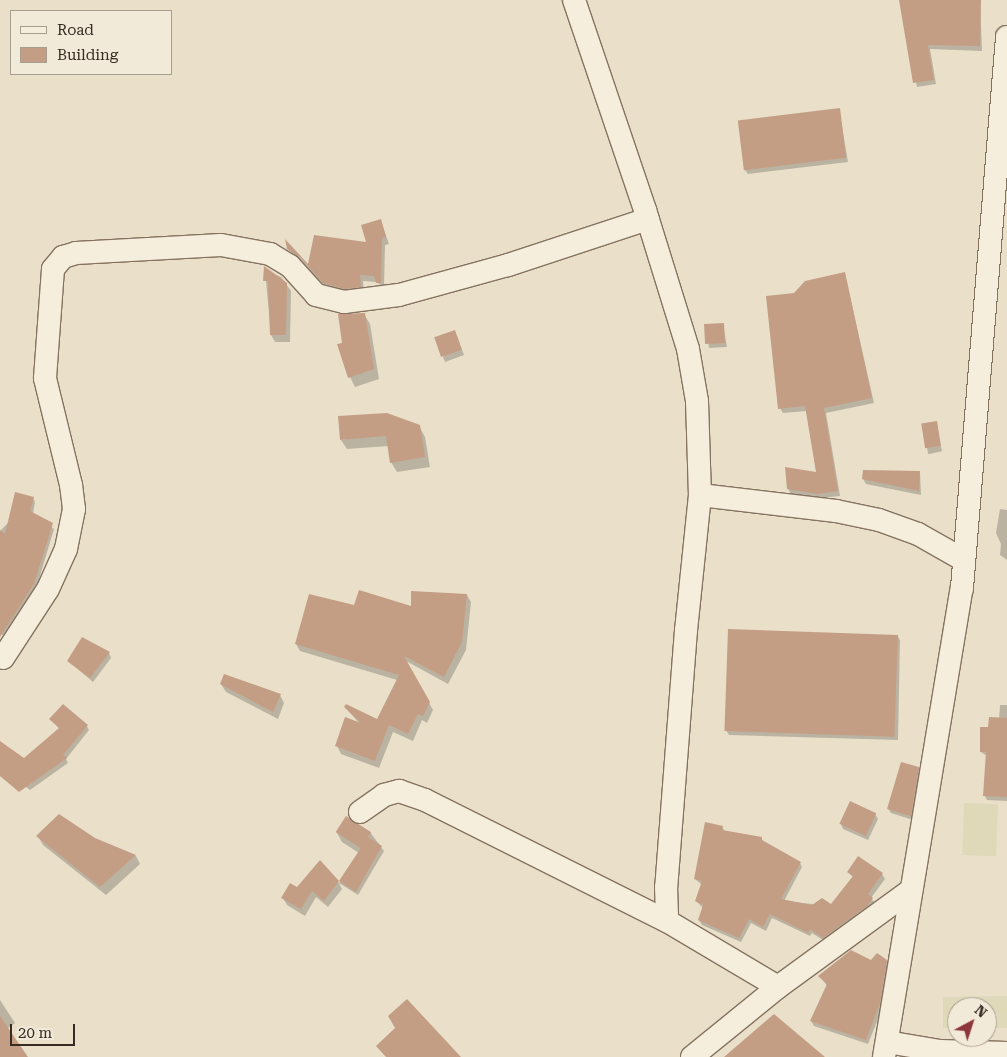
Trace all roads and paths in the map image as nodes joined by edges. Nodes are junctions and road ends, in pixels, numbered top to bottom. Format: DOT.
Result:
graph roads {
  1 [pos="574,0"];
  2 [pos="1007,37"];
  3 [pos="648,219"];
  4 [pos="700,494"];
  5 [pos="964,560"];
  6 [pos="3,658"];
  7 [pos="360,812"];
  8 [pos="911,890"];
  9 [pos="667,921"];
  10 [pos="778,987"];
  11 [pos="886,1050"];
  12 [pos="1007,1053"];
  13 [pos="692,1057"];
  1 -- 3 [label="street"];
  2 -- 5 [label="street"];
  3 -- 4 [label="street"];
  3 -- 6 [label="street"];
  4 -- 5 [label="street"];
  4 -- 9 [label="street"];
  5 -- 8 [label="street"];
  7 -- 9 [label="street"];
  8 -- 10 [label="street"];
  8 -- 11 [label="street"];
  9 -- 10 [label="street"];
  10 -- 13 [label="street"];
  11 -- 12 [label="street"];
}
